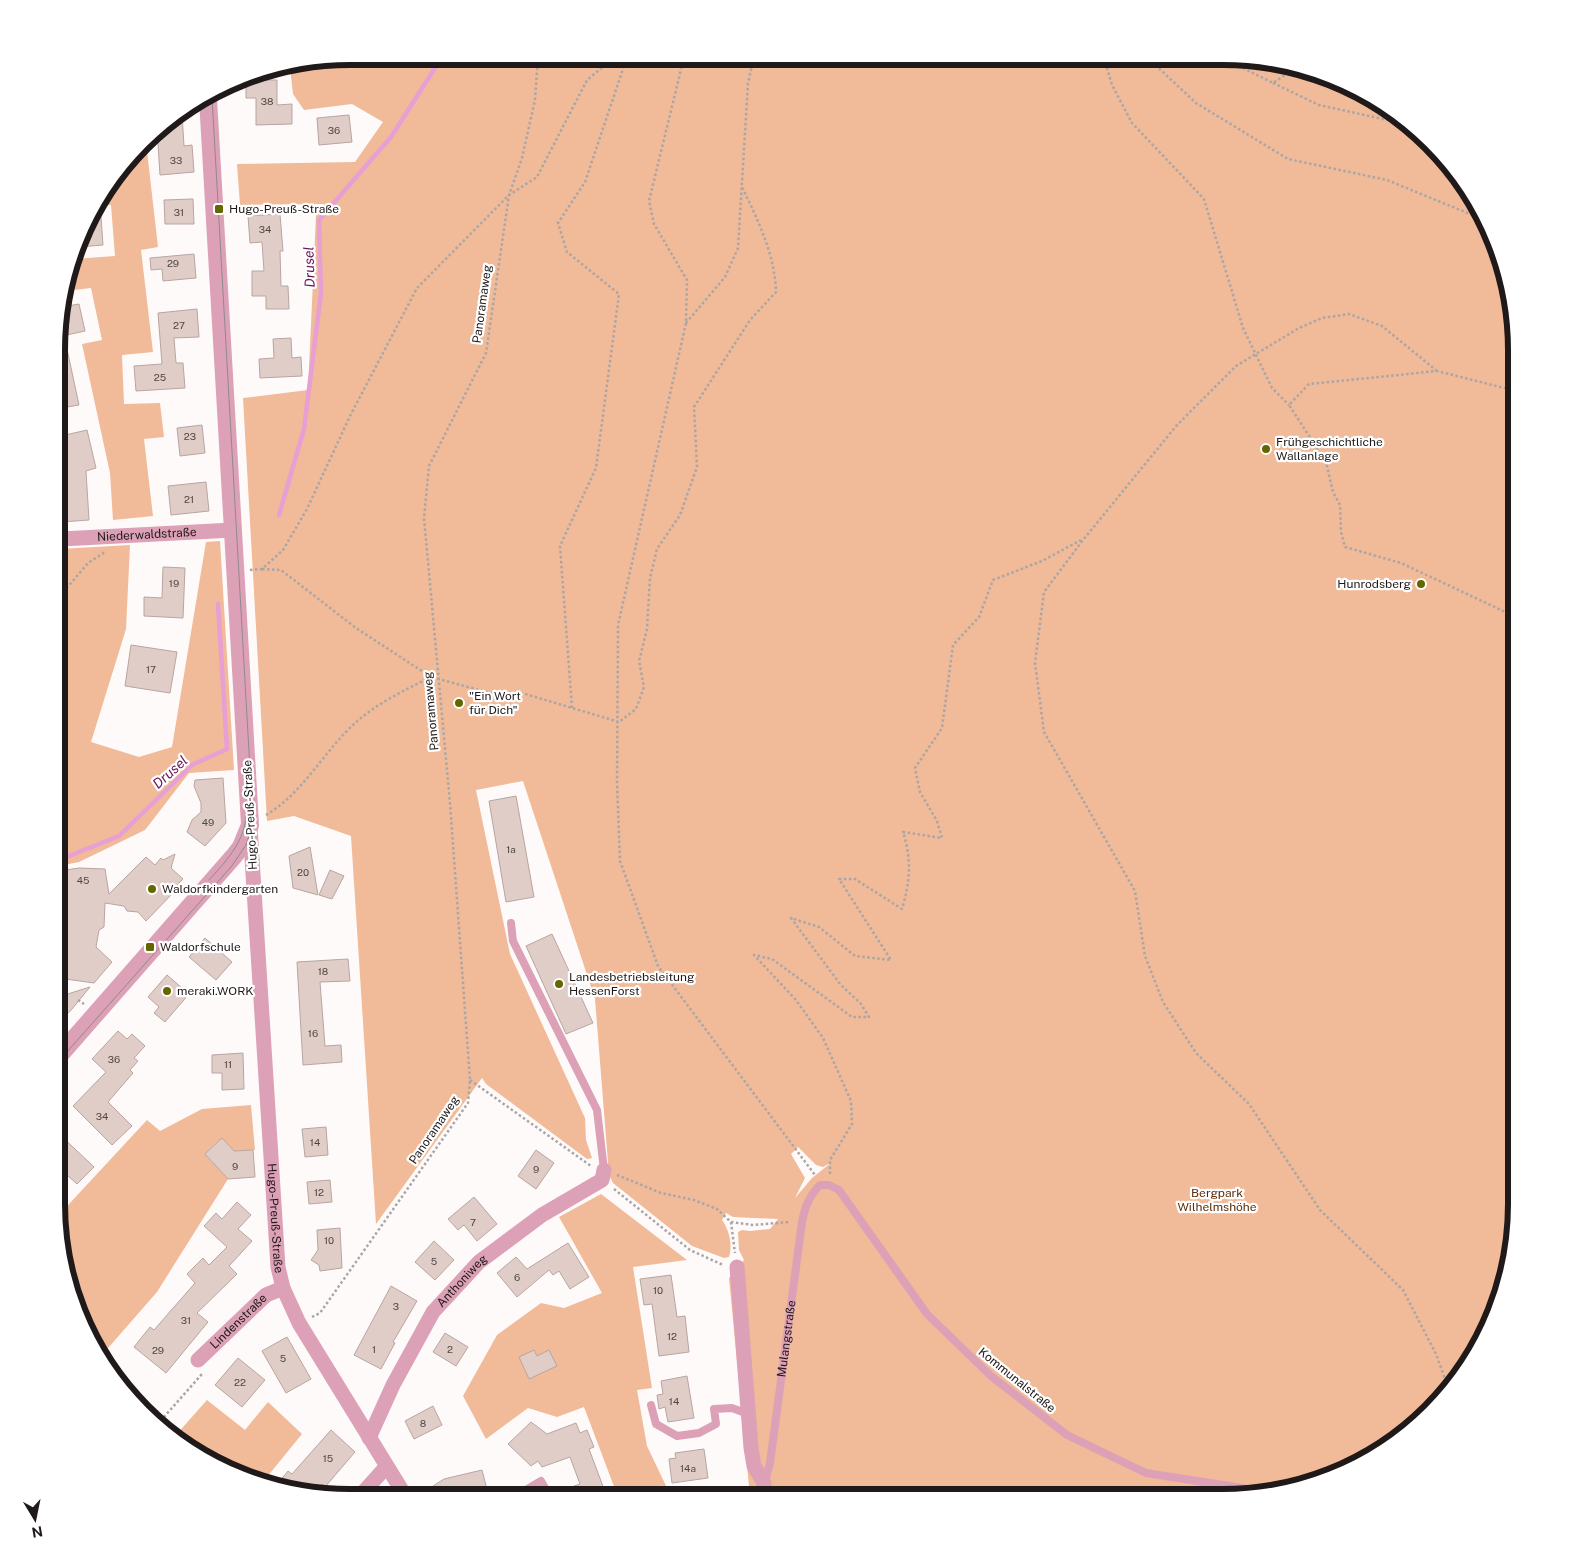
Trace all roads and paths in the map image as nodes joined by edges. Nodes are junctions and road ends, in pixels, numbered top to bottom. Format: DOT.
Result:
graph roads {
  1 [pos="537,65"];
  2 [pos="605,65"];
  3 [pos="623,65"];
  4 [pos="682,65"];
  5 [pos="752,65"];
  6 [pos="1106,65"];
  7 [pos="1155,65"];
  8 [pos="1239,66"];
  9 [pos="1289,73"];
  10 [pos="1273,83"];
  11 [pos="208,102"];
  12 [pos="1393,121"];
  13 [pos="742,187"];
  14 [pos="508,195"];
  15 [pos="1475,216"];
  16 [pos="686,323"];
  17 [pos="1256,353"];
  18 [pos="1437,371"];
  19 [pos="1508,389"];
  20 [pos="1289,406"];
  21 [pos="233,530"];
  22 [pos="129,537"];
  23 [pos="65,540"];
  24 [pos="1083,540"];
  25 [pos="262,569"];
  26 [pos="236,571"];
  27 [pos="65,590"];
  28 [pos="1508,613"];
  29 [pos="431,677"];
  30 [pos="440,679"];
  31 [pos="572,708"];
  32 [pos="619,722"];
  33 [pos="250,825"];
  34 [pos="511,923"];
  35 [pos="65,1049"];
  36 [pos="470,1080"];
  37 [pos="606,1180"];
  38 [pos="820,1185"];
  39 [pos="829,1186"];
  40 [pos="731,1222"];
  41 [pos="802,1222"];
  42 [pos="736,1267"];
  43 [pos="283,1288"];
  44 [pos="300,1323"];
  45 [pos="202,1364"];
  46 [pos="1446,1382"];
  47 [pos="651,1406"];
  48 [pos="748,1414"];
  49 [pos="162,1418"];
  50 [pos="369,1438"];
  51 [pos="386,1466"];
  52 [pos="1243,1488"];
  53 [pos="366,1489"];
  54 [pos="401,1489"];
  55 [pos="527,1489"];
  56 [pos="546,1489"];
  57 [pos="763,1489"];
  58 [pos="763,1489"];
  1 -- 14 [label="path, Panoramaweg"];
  2 -- 14 [label="path"];
  3 -- 31 [label="path"];
  4 -- 16 [label="path"];
  5 -- 13 [label="path"];
  6 -- 17 [label="path"];
  7 -- 15 [label="path"];
  8 -- 10 [label="path"];
  9 -- 10 [label="path"];
  10 -- 12 [label="path"];
  11 -- 21 [label="street, Hugo-Preuß-Straße"];
  13 -- 16 [label="path"];
  13 -- 32 [label="path"];
  14 -- 25 [label="path"];
  14 -- 30 [label="path, Panoramaweg"];
  16 -- 32 [label="path"];
  17 -- 18 [label="path"];
  17 -- 20 [label="path"];
  17 -- 24 [label="path"];
  18 -- 19 [label="path"];
  18 -- 20 [label="path"];
  20 -- 28 [label="path"];
  21 -- 22 [label="street, Niederwaldstraße"];
  21 -- 26 [label="street, Hugo-Preuß-Straße"];
  22 -- 23 [label="street, Niederwaldstraße"];
  22 -- 27 [label="path"];
  24 -- 39 [label="path"];
  24 -- 46 [label="path"];
  25 -- 26 [label="path"];
  25 -- 29 [label="path"];
  26 -- 33 [label="street, Hugo-Preuß-Straße"];
  29 -- 30 [label="path"];
  29 -- 33 [label="path"];
  30 -- 31 [label="path"];
  30 -- 36 [label="path, Panoramaweg"];
  31 -- 32 [label="path"];
  32 -- 38 [label="path"];
  33 -- 35 [label="street"];
  33 -- 43 [label="street, Hugo-Preuß-Straße"];
  34 -- 37 [label="lane"];
  36 -- 37 [label="path"];
  36 -- 44 [label="path, Panoramaweg"];
  37 -- 40 [label="path"];
  37 -- 42 [label="path"];
  37 -- 50 [label="street, Anthoniweg"];
  38 -- 39 [label="lane"];
  38 -- 41 [label="lane, Mulangstraße"];
  39 -- 52 [label="lane, Kommunalstraße"];
  40 -- 41 [label="path"];
  40 -- 42 [label="path"];
  41 -- 57 [label="lane, Mulangstraße"];
  42 -- 48 [label="street"];
  43 -- 44 [label="street, Hugo-Preuß-Straße"];
  43 -- 45 [label="street, Lindenstraße"];
  44 -- 50 [label="street, Hugo-Preuß-Straße"];
  45 -- 49 [label="path"];
  47 -- 48 [label="lane"];
  48 -- 58 [label="street"];
  50 -- 51 [label="street, Hugo-Preuß-Straße"];
  51 -- 53 [label="street"];
  51 -- 54 [label="street, Hugo-Preuß-Straße"];
  55 -- 56 [label="lane"];
}
